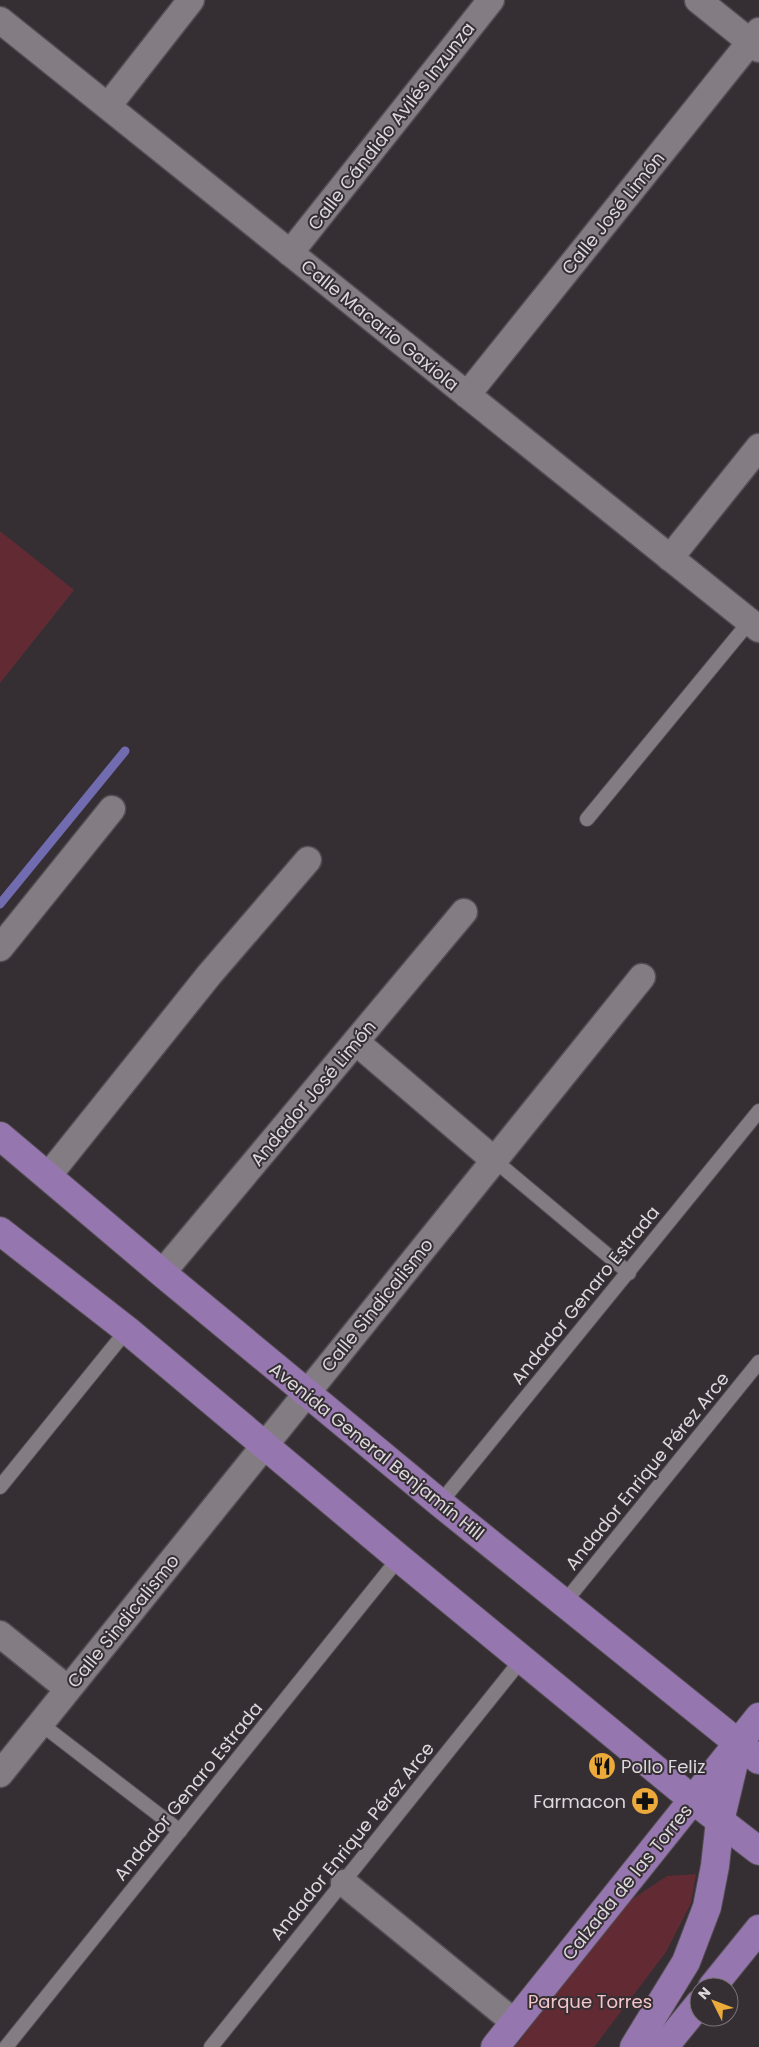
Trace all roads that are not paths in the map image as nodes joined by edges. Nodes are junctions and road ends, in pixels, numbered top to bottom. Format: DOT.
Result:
graph roads {
  1 [pos="191,0"];
  2 [pos="491,0"];
  3 [pos="698,0"];
  4 [pos="0,20"];
  5 [pos="756,40"];
  6 [pos="108,106"];
  7 [pos="290,253"];
  8 [pos="467,395"];
  9 [pos="759,447"];
  10 [pos="670,558"];
  11 [pos="754,625"];
  12 [pos="112,809"];
  13 [pos="587,819"];
  14 [pos="308,860"];
  15 [pos="464,912"];
  16 [pos="0,948"];
  17 [pos="642,977"];
  18 [pos="356,1042"];
  19 [pos="759,1111"];
  20 [pos="0,1136"];
  21 [pos="494,1160"];
  22 [pos="48,1176"];
  23 [pos="0,1232"];
  24 [pos="162,1273"];
  25 [pos="629,1273"];
  26 [pos="127,1330"];
  27 [pos="759,1362"];
  28 [pos="307,1393"];
  29 [pos="264,1446"];
  30 [pos="0,1487"];
  31 [pos="440,1503"];
  32 [pos="399,1558"];
  33 [pos="564,1603"];
  34 [pos="0,1634"];
  35 [pos="522,1659"];
  36 [pos="68,1689"];
  37 [pos="759,1717"];
  38 [pos="41,1724"];
  39 [pos="739,1742"];
  40 [pos="759,1760"];
  41 [pos="0,1774"];
  42 [pos="693,1800"];
  43 [pos="720,1821"];
  44 [pos="180,1830"];
  45 [pos="759,1851"];
  46 [pos="344,1883"];
  47 [pos="759,1930"];
  48 [pos="720,1977"];
  49 [pos="689,2016"];
  50 [pos="514,2022"];
  51 [pos="6,2047"];
  52 [pos="211,2047"];
  53 [pos="495,2047"];
  54 [pos="634,2047"];
  55 [pos="664,2047"];
  1 -- 6 [label="street"];
  2 -- 7 [label="street, Calle Cándido Avilés Inzunza"];
  3 -- 5 [label="street"];
  4 -- 6 [label="street, Calle Macario Gaxiola"];
  5 -- 8 [label="street, Calle José Limón"];
  6 -- 7 [label="street, Calle Macario Gaxiola"];
  7 -- 8 [label="street, Calle Macario Gaxiola"];
  8 -- 10 [label="street, Calle Macario Gaxiola"];
  9 -- 10 [label="street"];
  10 -- 11 [label="street, Calle Macario Gaxiola"];
  11 -- 13 [label="lane"];
  12 -- 16 [label="street"];
  14 -- 22 [label="street"];
  15 -- 18 [label="street, Andador José Limón"];
  17 -- 21 [label="street, Calle Sindicalismo"];
  18 -- 21 [label="street"];
  18 -- 24 [label="street, Andador José Limón"];
  19 -- 25 [label="lane, Andador Genaro Estrada"];
  20 -- 22 [label="main road, Avenida General Benjamín Hill"];
  21 -- 25 [label="lane"];
  21 -- 28 [label="street, Calle Sindicalismo"];
  22 -- 24 [label="main road, Avenida General Benjamín Hill"];
  23 -- 26 [label="main road"];
  24 -- 28 [label="main road, Avenida General Benjamín Hill"];
  25 -- 31 [label="lane, Andador Genaro Estrada"];
  26 -- 29 [label="main road"];
  26 -- 30 [label="lane"];
  27 -- 33 [label="lane, Andador Enrique Pérez Arce"];
  28 -- 29 [label="street, Calle Sindicalismo"];
  28 -- 31 [label="main road, Avenida General Benjamín Hill"];
  29 -- 32 [label="main road"];
  29 -- 36 [label="street, Calle Sindicalismo"];
  31 -- 33 [label="main road, Avenida General Benjamín Hill"];
  32 -- 35 [label="main road"];
  32 -- 44 [label="lane, Andador Genaro Estrada"];
  33 -- 39 [label="main road, Avenida General Benjamín Hill"];
  34 -- 36 [label="street"];
  35 -- 42 [label="main road"];
  35 -- 46 [label="lane, Andador Enrique Pérez Arce"];
  36 -- 38 [label="street, Calle Sindicalismo"];
  37 -- 39 [label="main road, Calzada de las Torres"];
  38 -- 41 [label="street, Calle Sindicalismo"];
  38 -- 44 [label="lane"];
  39 -- 40 [label="main road, Avenida General Benjamín Hill"];
  39 -- 42 [label="main road, Calzada de las Torres"];
  39 -- 43 [label="main road"];
  42 -- 43 [label="main road"];
  42 -- 50 [label="main road, Calzada de las Torres"];
  43 -- 45 [label="main road"];
  43 -- 54 [label="main road"];
  44 -- 51 [label="lane, Andador Genaro Estrada"];
  46 -- 50 [label="street"];
  46 -- 52 [label="lane, Andador Enrique Pérez Arce"];
  47 -- 48 [label="main road"];
  49 -- 55 [label="main road"];
  50 -- 53 [label="main road, Calzada de las Torres"];
}
